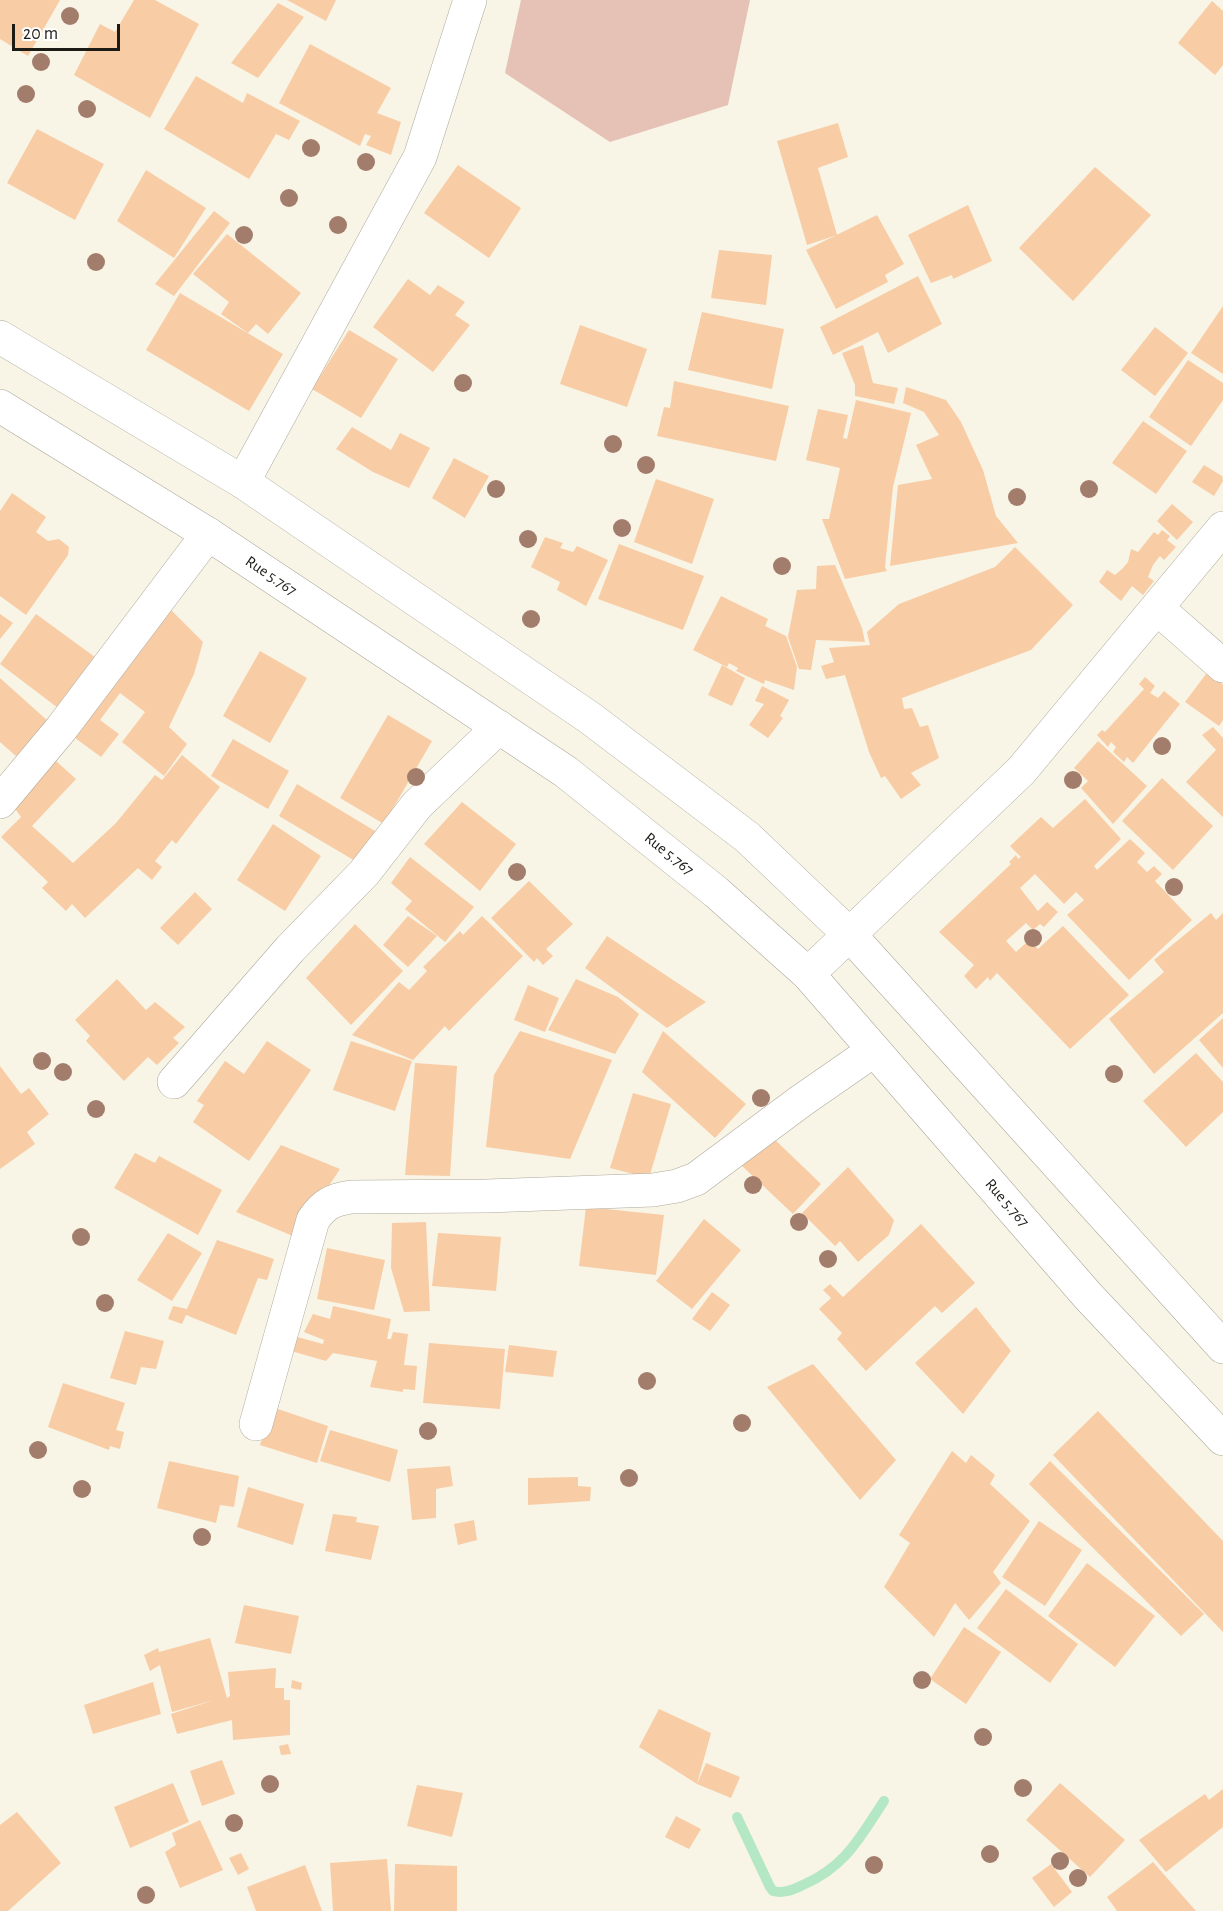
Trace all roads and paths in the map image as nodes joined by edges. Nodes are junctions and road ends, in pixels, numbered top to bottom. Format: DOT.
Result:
graph roads {
  1 [pos="470,0"];
  2 [pos="0,337"];
  3 [pos="0,406"];
  4 [pos="243,482"];
  5 [pos="1223,528"];
  6 [pos="208,534"];
  7 [pos="1157,608"];
  8 [pos="1223,666"];
  9 [pos="498,727"];
  10 [pos="0,802"];
  11 [pos="849,934"];
  12 [pos="808,974"];
  13 [pos="873,1051"];
  14 [pos="174,1082"];
  15 [pos="1223,1347"];
  16 [pos="256,1424"];
  17 [pos="1223,1439"];
  1 -- 4 [label="main road"];
  2 -- 4 [label="main road"];
  3 -- 6 [label="main road, Rue 5.767"];
  4 -- 11 [label="main road"];
  5 -- 7 [label="main road"];
  6 -- 9 [label="main road, Rue 5.767"];
  6 -- 10 [label="main road"];
  7 -- 8 [label="main road"];
  7 -- 11 [label="main road"];
  9 -- 12 [label="main road, Rue 5.767"];
  9 -- 14 [label="main road"];
  11 -- 12 [label="main road"];
  11 -- 15 [label="main road"];
  12 -- 13 [label="main road, Rue 5.767"];
  13 -- 16 [label="main road"];
  13 -- 17 [label="main road, Rue 5.767"];
}
